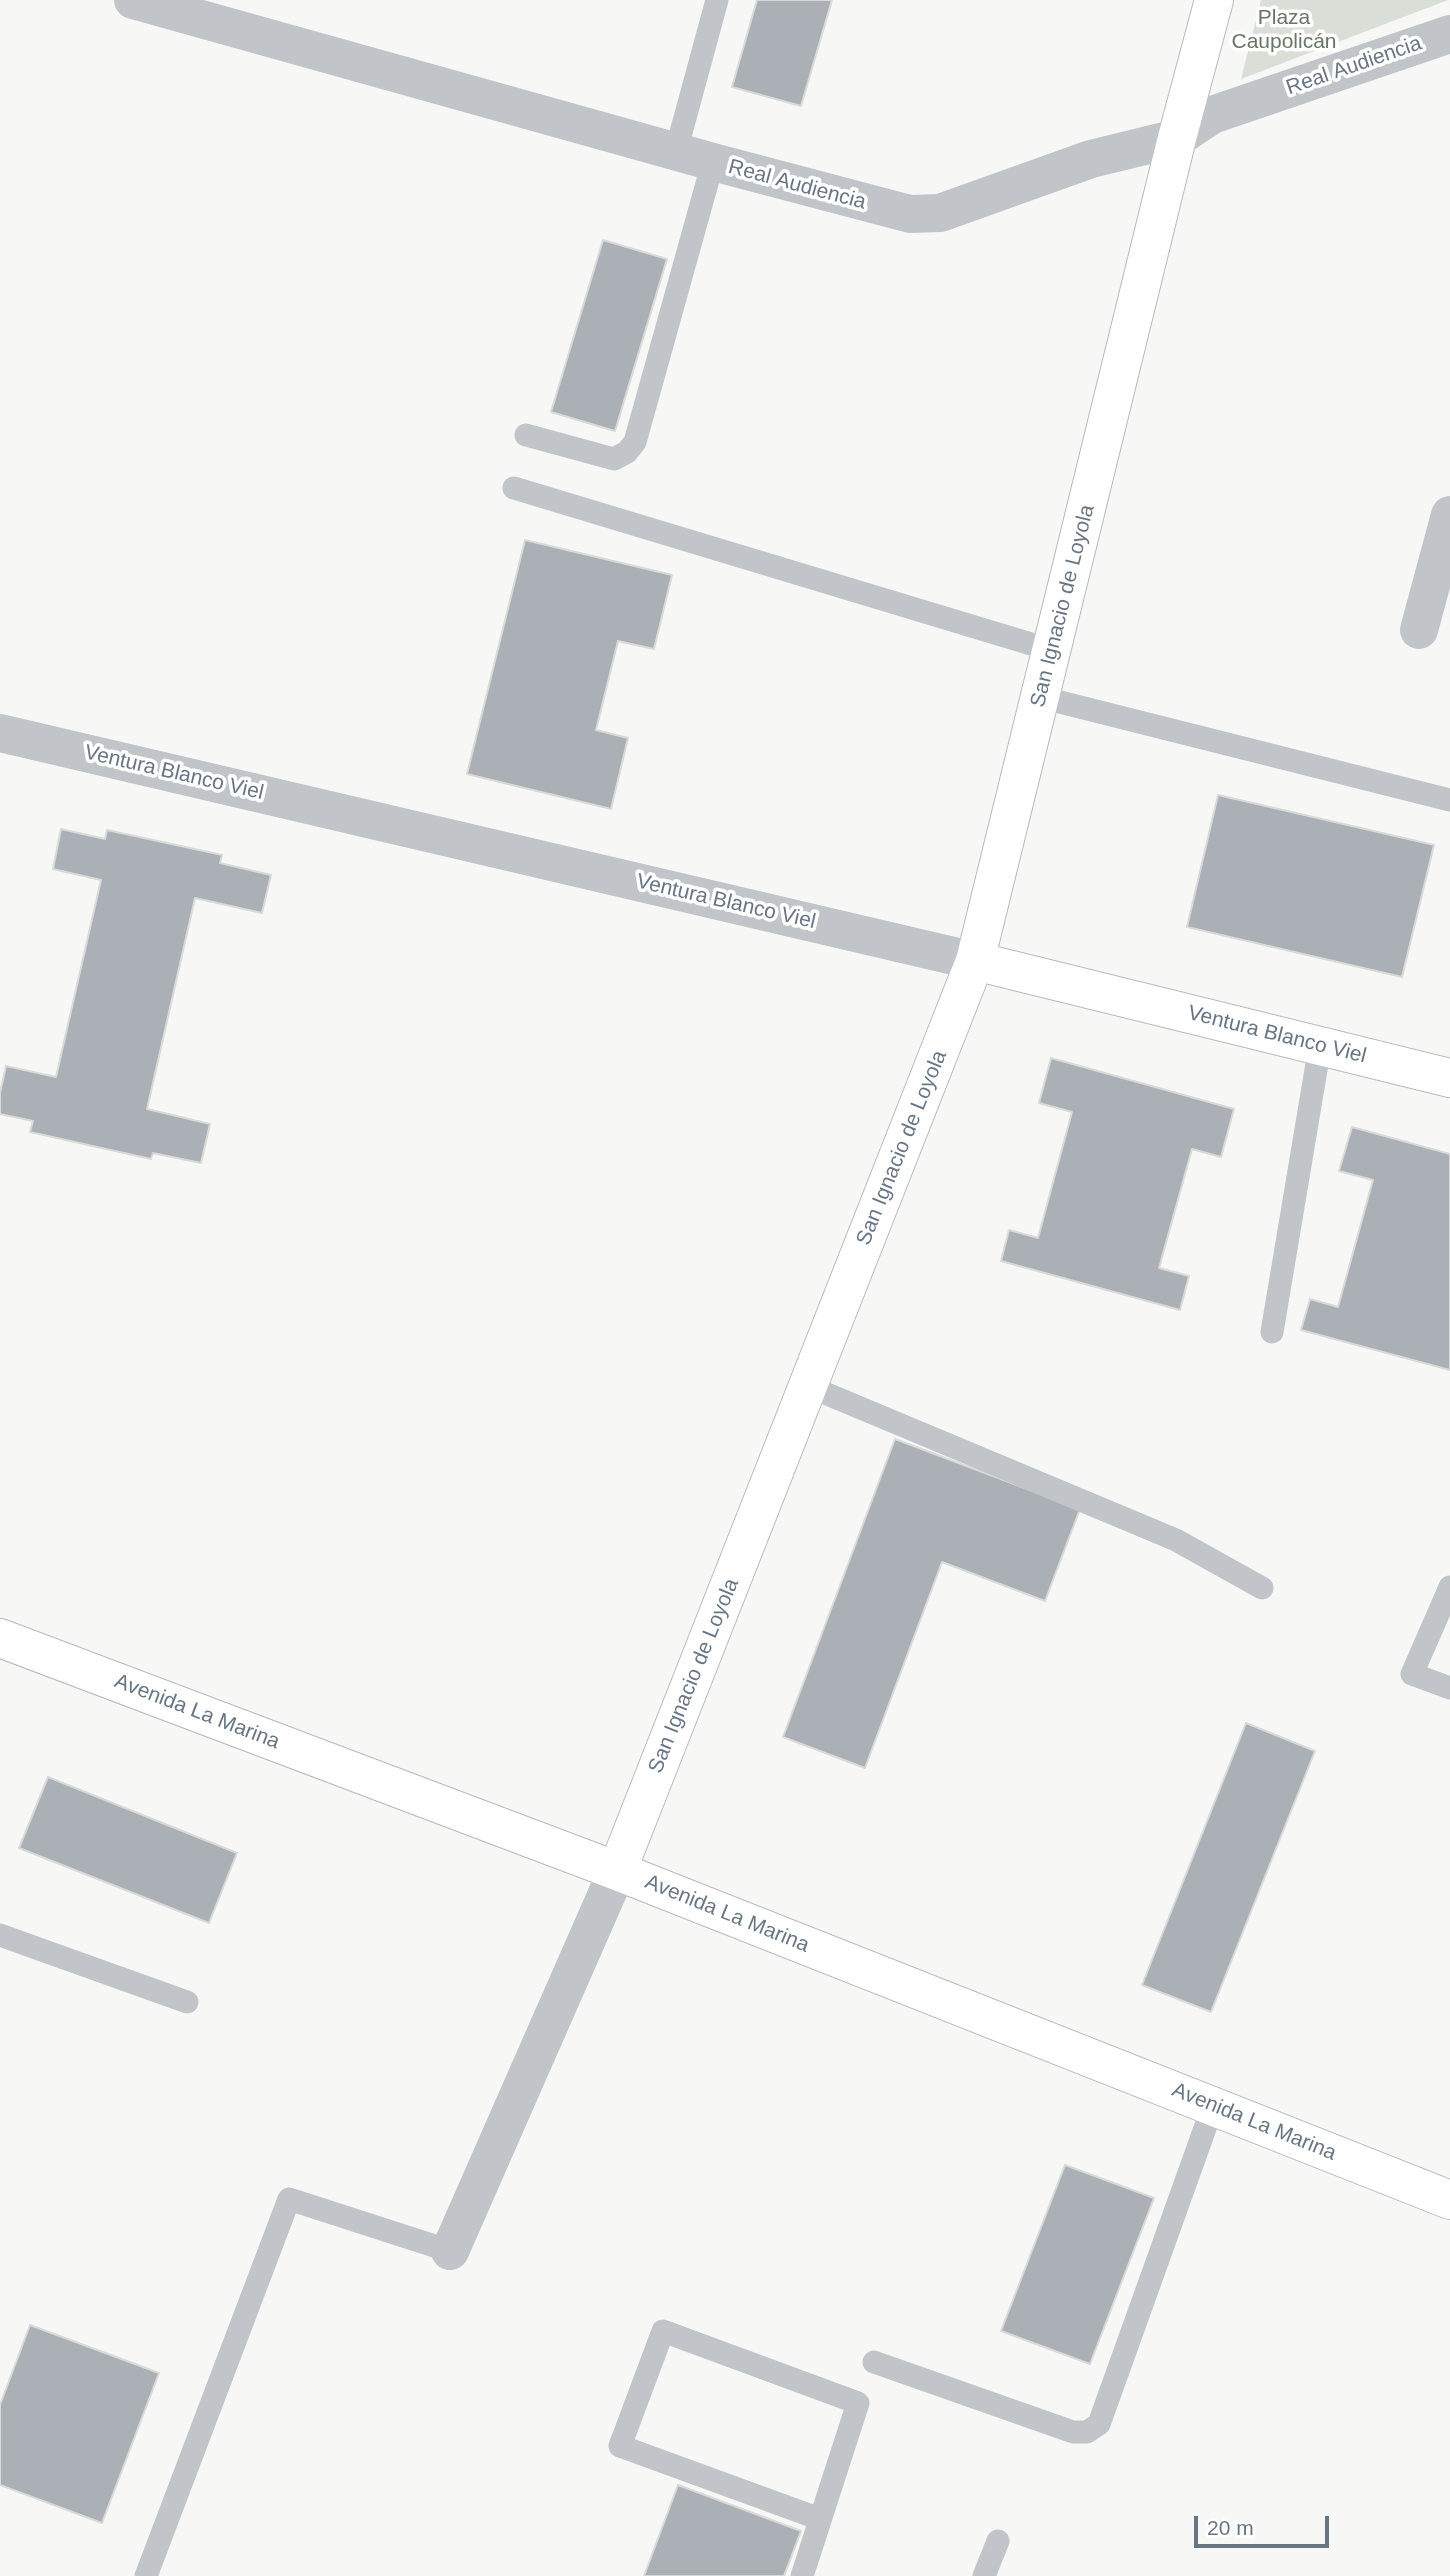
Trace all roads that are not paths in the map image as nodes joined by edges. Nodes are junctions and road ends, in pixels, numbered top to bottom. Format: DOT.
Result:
graph roads {
  1 [pos="133,0"];
  2 [pos="717,0"];
  3 [pos="1214,0"];
  4 [pos="1450,34"];
  5 [pos="1177,138"];
  6 [pos="676,151"];
  7 [pos="713,162"];
  8 [pos="526,435"];
  9 [pos="514,488"];
  10 [pos="1450,515"];
  11 [pos="1419,630"];
  12 [pos="1051,650"];
  13 [pos="1040,696"];
  14 [pos="0,733"];
  15 [pos="1450,800"];
  16 [pos="975,961"];
  17 [pos="1320,1046"];
  18 [pos="1450,1078"];
  19 [pos="1272,1332"];
  20 [pos="808,1386"];
  21 [pos="1450,1587"];
  22 [pos="1262,1588"];
  23 [pos="0,1638"];
  24 [pos="1450,1688"];
  25 [pos="617,1871"];
  26 [pos="0,1935"];
  27 [pos="187,2002"];
  28 [pos="1213,2106"];
  29 [pos="1450,2200"];
  30 [pos="450,2251"];
  31 [pos="874,2362"];
  32 [pos="820,2519"];
  33 [pos="998,2541"];
  34 [pos="146,2576"];
  35 [pos="802,2576"];
  36 [pos="984,2576"];
  1 -- 6 [label="street, Real Audiencia"];
  2 -- 6 [label="lane"];
  3 -- 5 [label="street, San Ignacio de Loyola"];
  4 -- 5 [label="street, Real Audiencia"];
  5 -- 7 [label="street, Real Audiencia"];
  5 -- 12 [label="street, San Ignacio de Loyola"];
  6 -- 7 [label="street, Real Audiencia"];
  7 -- 8 [label="lane"];
  9 -- 12 [label="lane"];
  10 -- 11 [label="street"];
  12 -- 13 [label="street, San Ignacio de Loyola"];
  13 -- 15 [label="lane"];
  13 -- 16 [label="street, San Ignacio de Loyola"];
  14 -- 16 [label="street, Ventura Blanco Viel"];
  16 -- 17 [label="street, Ventura Blanco Viel"];
  16 -- 20 [label="street, San Ignacio de Loyola"];
  17 -- 18 [label="street, Ventura Blanco Viel"];
  17 -- 19 [label="lane"];
  20 -- 22 [label="lane"];
  20 -- 25 [label="street, San Ignacio de Loyola"];
  21 -- 24 [label="lane"];
  23 -- 25 [label="street, Avenida La Marina"];
  25 -- 28 [label="street, Avenida La Marina"];
  25 -- 30 [label="street, San Ignacio de Loyola"];
  26 -- 27 [label="lane"];
  28 -- 29 [label="street, Avenida La Marina"];
  28 -- 31 [label="lane"];
  30 -- 34 [label="lane"];
  32 -- 32 [label="lane"];
  32 -- 35 [label="lane"];
  33 -- 36 [label="lane"];
}
